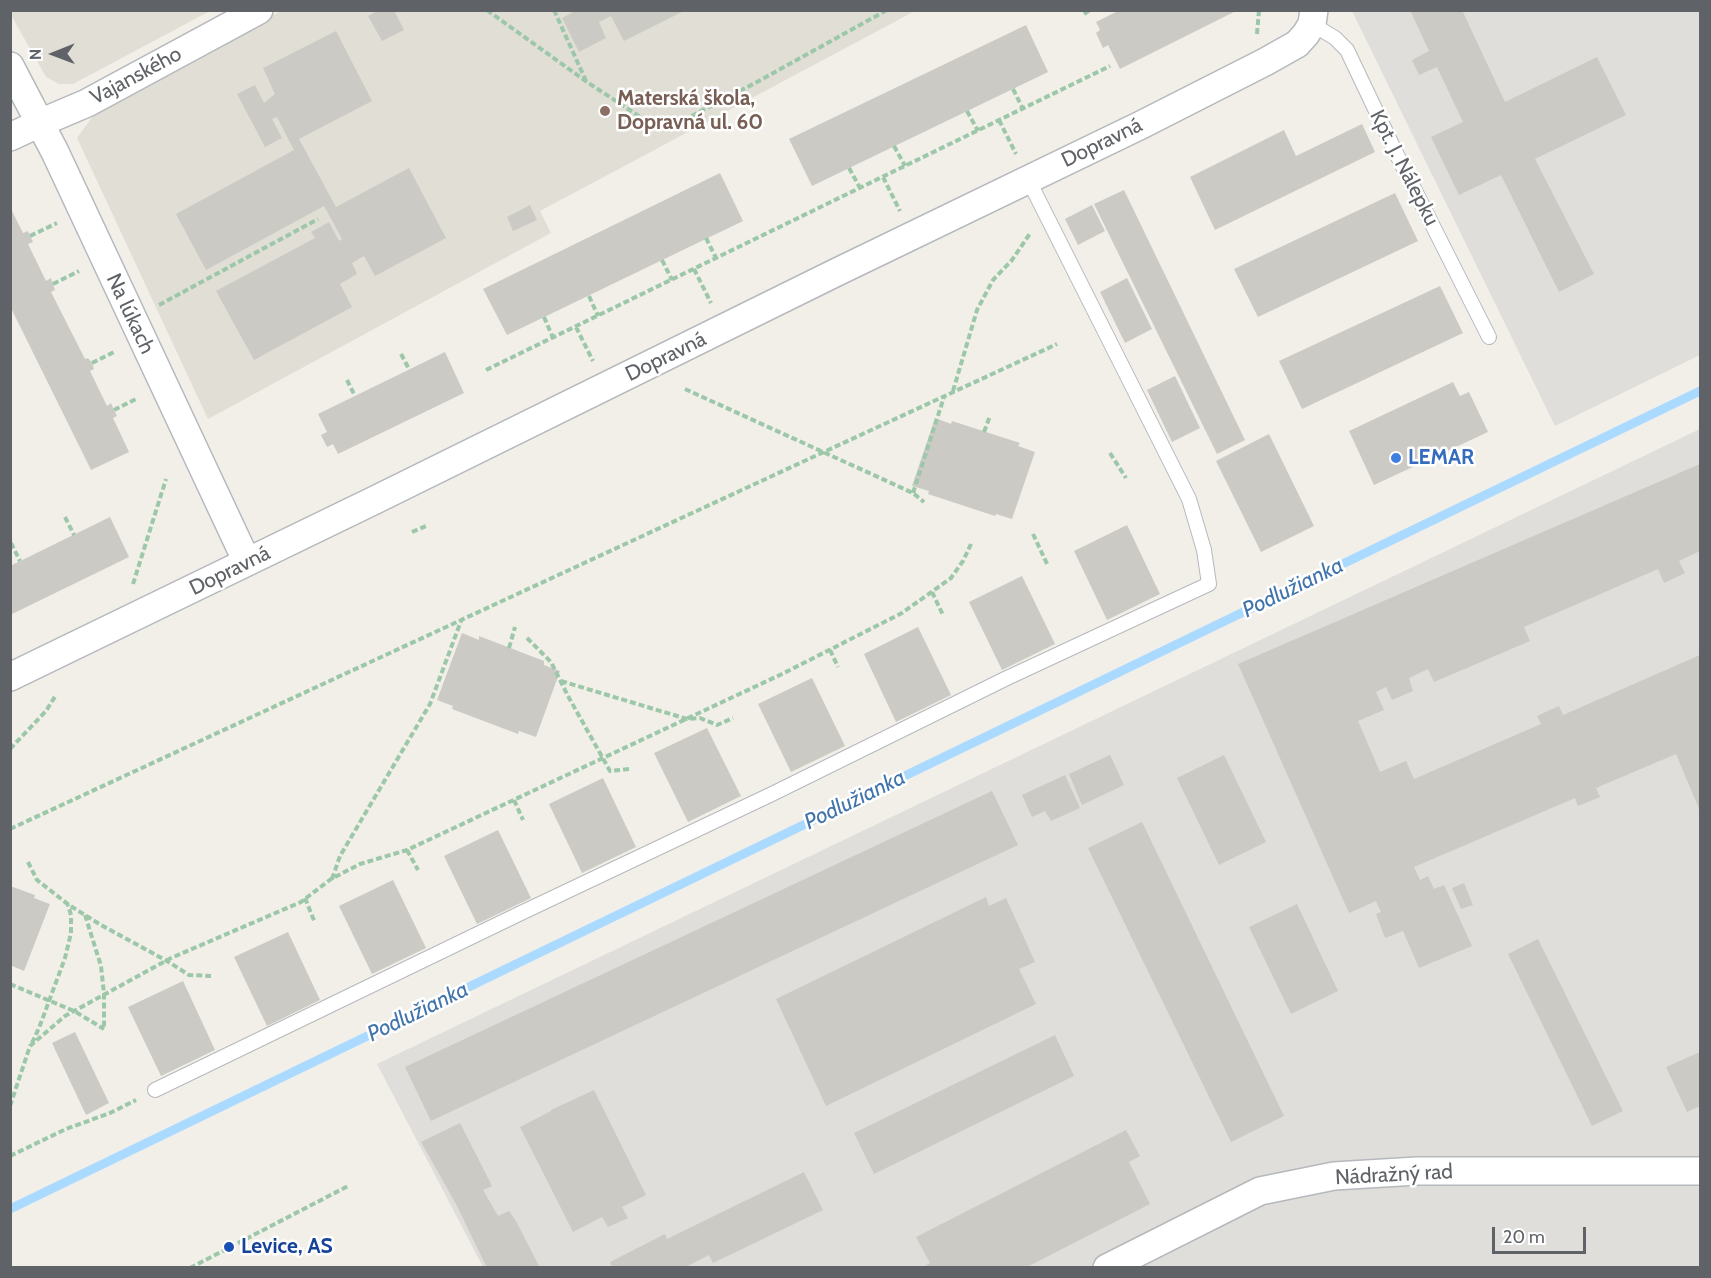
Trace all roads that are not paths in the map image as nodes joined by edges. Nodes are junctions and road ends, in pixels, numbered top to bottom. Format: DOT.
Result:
graph roads {
  1 [pos="259,10"];
  2 [pos="1313,17"];
  3 [pos="10,66"];
  4 [pos="40,123"];
  5 [pos="10,137"];
  6 [pos="1028,179"];
  7 [pos="1490,337"];
  8 [pos="247,562"];
  9 [pos="10,677"];
  10 [pos="156,1090"];
  11 [pos="1701,1171"];
  12 [pos="1107,1268"];
  1 -- 4 [label="street, Vajanského"];
  2 -- 6 [label="street, Dopravná"];
  2 -- 7 [label="lane, Kpt. J. Nálepku"];
  3 -- 4 [label="street, Na lúkach"];
  4 -- 5 [label="street, Vajanského"];
  4 -- 8 [label="street, Na lúkach"];
  6 -- 8 [label="street, Dopravná"];
  6 -- 10 [label="lane"];
  8 -- 9 [label="street, Dopravná"];
  11 -- 12 [label="street, Nádražný rad"];
}
